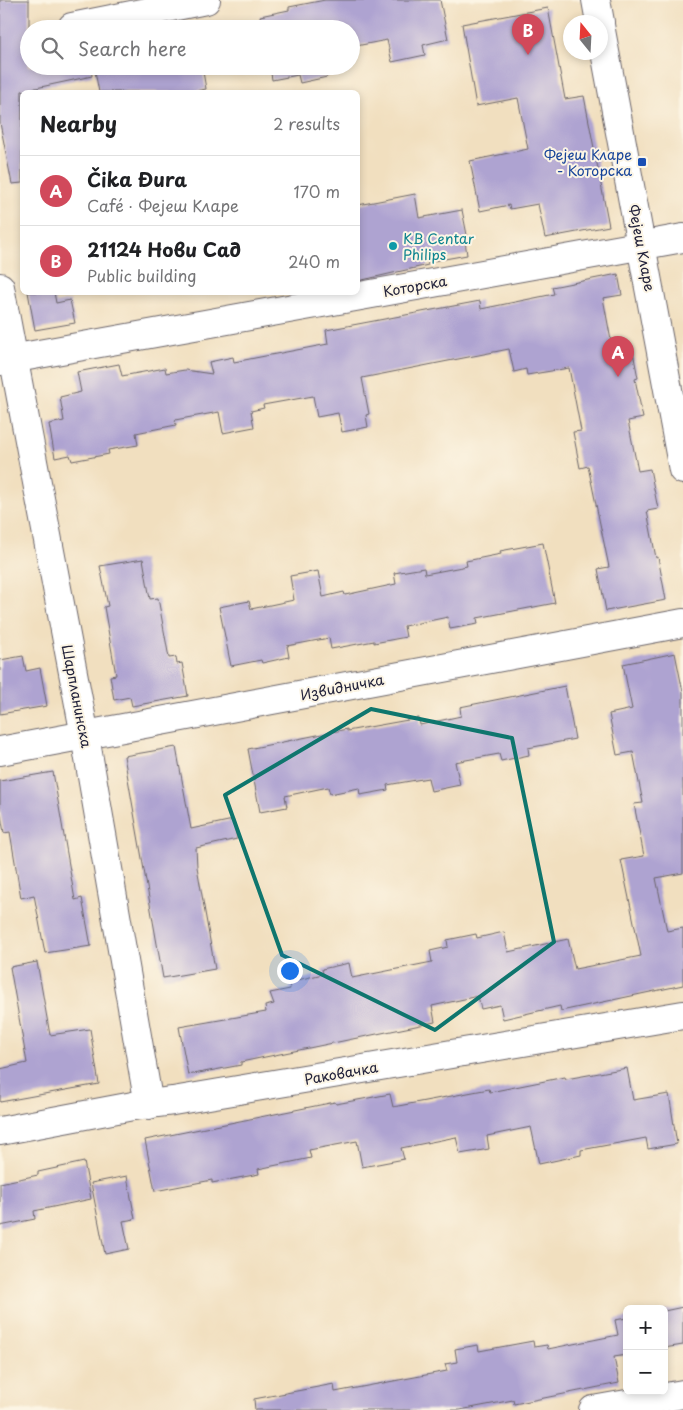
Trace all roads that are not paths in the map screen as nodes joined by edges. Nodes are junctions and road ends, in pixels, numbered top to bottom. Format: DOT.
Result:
graph roads {
  1 [pos="206,0"];
  2 [pos="596,0"];
  3 [pos="598,15"];
  4 [pos="107,20"];
  5 [pos="607,60"];
  6 [pos="683,238"];
  7 [pos="642,246"];
  8 [pos="0,287"];
  9 [pos="7,359"];
  10 [pos="683,470"];
  11 [pos="683,622"];
  12 [pos="85,736"];
  13 [pos="0,751"];
  14 [pos="683,1015"];
  15 [pos="149,1105"];
  16 [pos="0,1131"];
  17 [pos="683,1394"];
  18 [pos="593,1410"];
  1 -- 4 [label="street"];
  2 -- 3 [label="street, Фејеш Кларе"];
  5 -- 7 [label="street, Фејеш Кларе"];
  6 -- 7 [label="street, Которска"];
  7 -- 9 [label="street, Которска"];
  7 -- 10 [label="street, Фејеш Кларе"];
  8 -- 9 [label="street, Шарпланинска"];
  9 -- 12 [label="street, Шарпланинска"];
  11 -- 12 [label="street, Извидничка"];
  12 -- 13 [label="street, Извидничка"];
  12 -- 15 [label="street, Шарпланинска"];
  14 -- 15 [label="street, Раковачка"];
  15 -- 16 [label="street, Раковачка"];
  17 -- 18 [label="street"];
}
